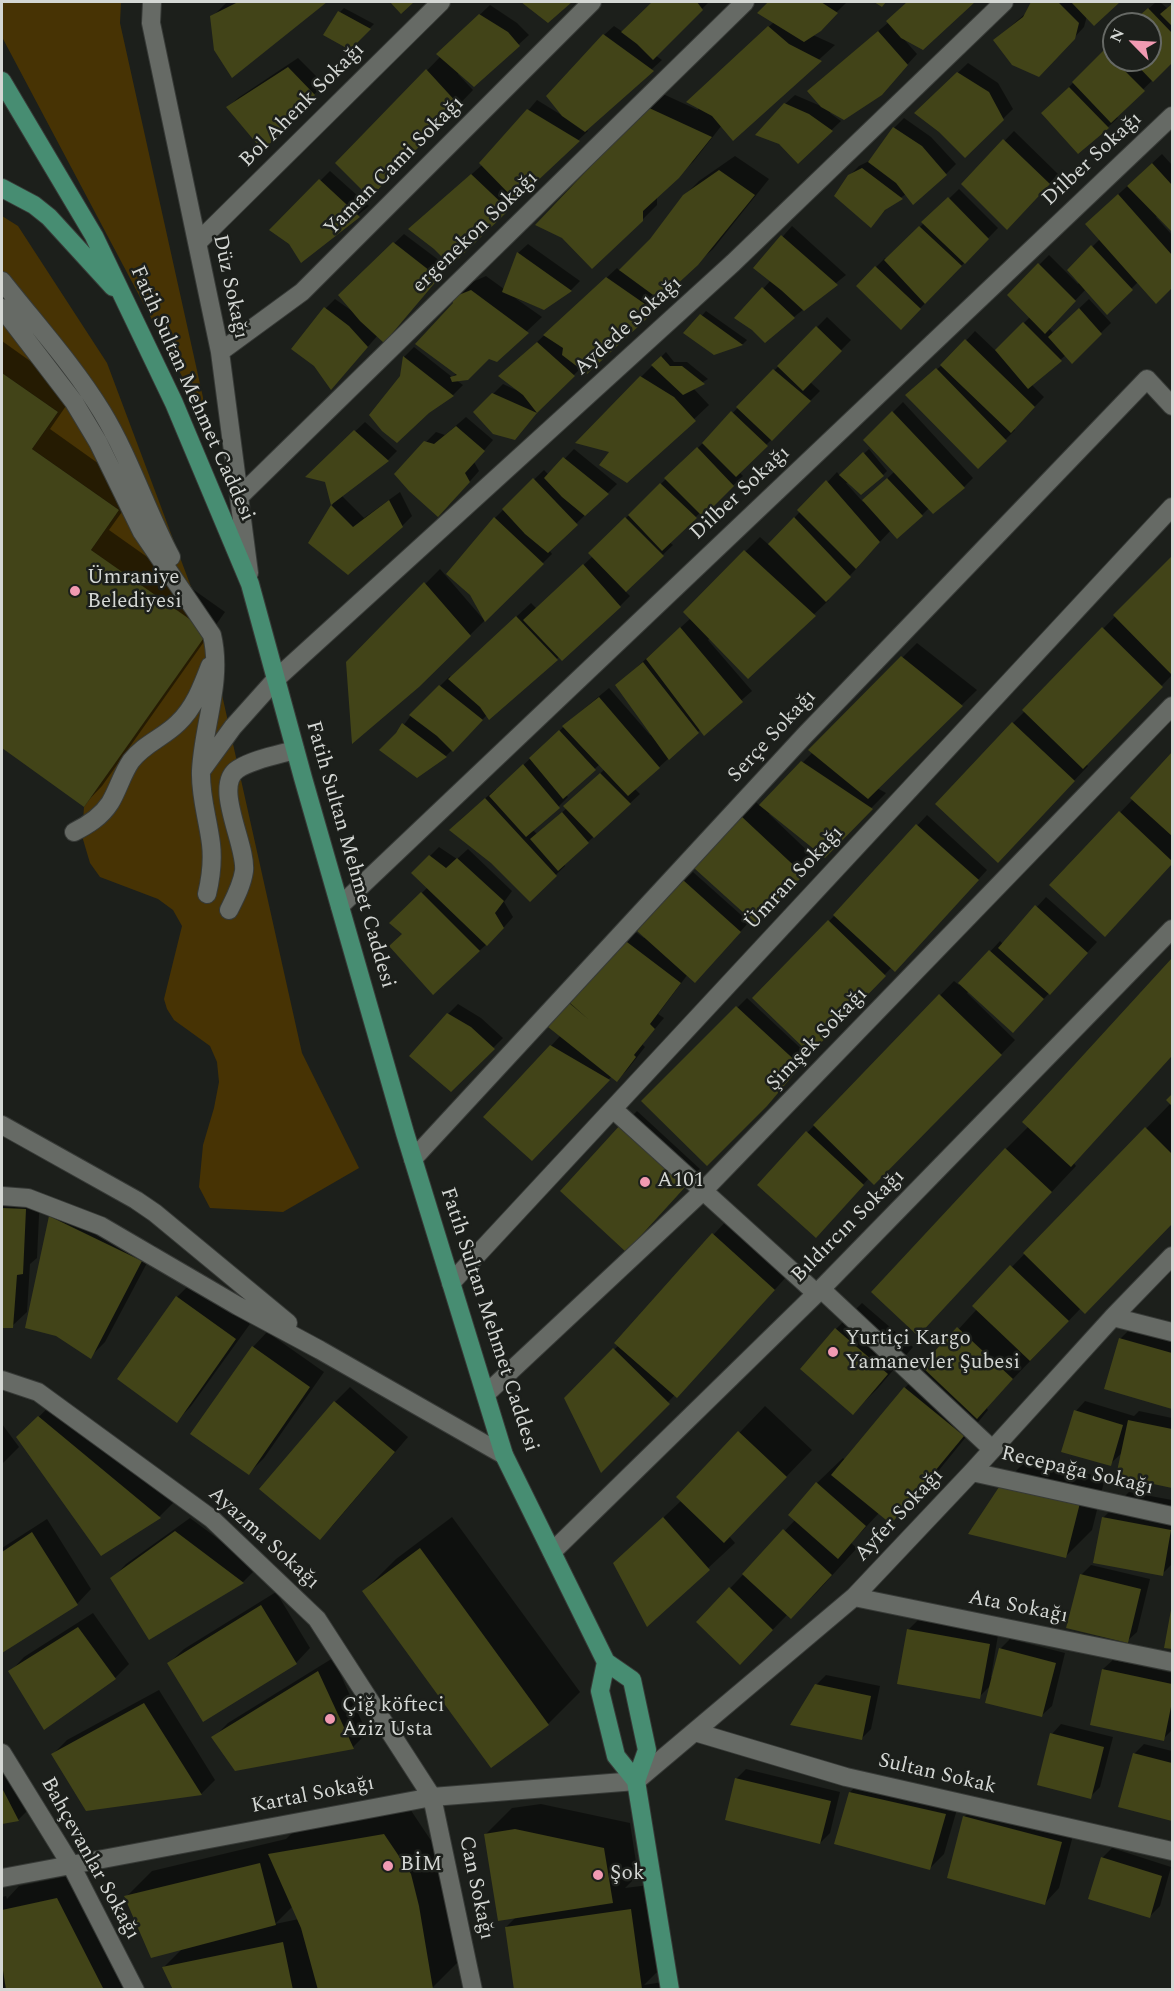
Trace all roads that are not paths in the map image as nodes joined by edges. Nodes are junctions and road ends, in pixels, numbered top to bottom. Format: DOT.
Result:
graph roads {
  1 [pos="152,2"];
  2 [pos="441,2"];
  3 [pos="592,2"];
  4 [pos="745,2"];
  5 [pos="1004,2"];
  6 [pos="2,81"];
  7 [pos="1173,116"];
  8 [pos="2,188"];
  9 [pos="197,243"];
  10 [pos="2,281"];
  11 [pos="126,301"];
  12 [pos="2,308"];
  13 [pos="220,352"];
  14 [pos="1173,406"];
  15 [pos="239,497"];
  16 [pos="1173,507"];
  17 [pos="250,584"];
  18 [pos="206,625"];
  19 [pos="216,651"];
  20 [pos="276,679"];
  21 [pos="1173,706"];
  22 [pos="295,750"];
  23 [pos="201,771"];
  24 [pos="74,832"];
  25 [pos="207,894"];
  26 [pos="340,906"];
  27 [pos="229,910"];
  28 [pos="1173,929"];
  29 [pos="613,1109"];
  30 [pos="2,1125"];
  31 [pos="413,1159"];
  32 [pos="704,1190"];
  33 [pos="2,1196"];
  34 [pos="1173,1256"];
  35 [pos="452,1283"];
  36 [pos="818,1291"];
  37 [pos="1113,1317"];
  38 [pos="1173,1332"];
  39 [pos="320,1350"];
  40 [pos="2,1380"];
  41 [pos="486,1394"];
  42 [pos="992,1449"];
  43 [pos="504,1455"];
  44 [pos="972,1472"];
  45 [pos="1173,1516"];
  46 [pos="552,1552"];
  47 [pos="854,1597"];
  48 [pos="606,1662"];
  49 [pos="1173,1662"];
  50 [pos="695,1732"];
  51 [pos="2,1753"];
  52 [pos="636,1782"];
  53 [pos="432,1797"];
  54 [pos="1173,1851"];
  55 [pos="71,1865"];
  56 [pos="2,1878"];
  57 [pos="135,1989"];
  58 [pos="473,1989"];
  59 [pos="670,1989"];
  1 -- 9 [label="street, Düz Sokağı"];
  2 -- 9 [label="street, Bol Ahenk Sokağı"];
  3 -- 13 [label="street, Yaman Cami Sokağı"];
  4 -- 15 [label="street, ergenekon Sokağı"];
  5 -- 20 [label="street, Aydede Sokağı"];
  6 -- 11 [label="main road, Fatih Sultan Mehmet Caddesi"];
  7 -- 26 [label="street, Dilber Sokağı"];
  8 -- 11 [label="main road"];
  9 -- 13 [label="street, Düz Sokağı"];
  10 -- 18 [label="street"];
  11 -- 17 [label="main road, Fatih Sultan Mehmet Caddesi"];
  12 -- 18 [label="street"];
  13 -- 15 [label="street, Düz Sokağı"];
  14 -- 31 [label="street, Serçe Sokağı"];
  15 -- 17 [label="street, Düz Sokağı"];
  16 -- 29 [label="street, Ümran Sokağı"];
  17 -- 20 [label="main road, Fatih Sultan Mehmet Caddesi"];
  18 -- 19 [label="street"];
  19 -- 23 [label="street"];
  19 -- 24 [label="street"];
  20 -- 22 [label="main road, Fatih Sultan Mehmet Caddesi"];
  20 -- 23 [label="street, Aydede Sokağı"];
  21 -- 32 [label="street, Şimşek Sokağı"];
  22 -- 26 [label="main road, Fatih Sultan Mehmet Caddesi"];
  22 -- 27 [label="street"];
  23 -- 25 [label="street"];
  26 -- 31 [label="main road, Fatih Sultan Mehmet Caddesi"];
  28 -- 36 [label="street, Bıldırcın Sokağı"];
  29 -- 32 [label="street"];
  29 -- 35 [label="street, Ümran Sokağı"];
  30 -- 39 [label="street"];
  31 -- 35 [label="main road, Fatih Sultan Mehmet Caddesi"];
  32 -- 36 [label="street"];
  32 -- 41 [label="street, Şimşek Sokağı"];
  33 -- 39 [label="street"];
  34 -- 37 [label="street, Ayfer Sokağı"];
  35 -- 41 [label="main road, Fatih Sultan Mehmet Caddesi"];
  36 -- 42 [label="street"];
  36 -- 46 [label="street, Bıldırcın Sokağı"];
  37 -- 38 [label="street"];
  37 -- 42 [label="street, Ayfer Sokağı"];
  39 -- 43 [label="street"];
  40 -- 53 [label="street, Ayazma Sokağı"];
  41 -- 43 [label="main road, Fatih Sultan Mehmet Caddesi"];
  42 -- 44 [label="street, Ayfer Sokağı"];
  43 -- 46 [label="main road, Fatih Sultan Mehmet Caddesi"];
  44 -- 45 [label="street, Recepağa Sokağı"];
  44 -- 47 [label="street, Ayfer Sokağı"];
  46 -- 48 [label="main road, Fatih Sultan Mehmet Caddesi"];
  47 -- 49 [label="street, Ata Sokağı"];
  47 -- 50 [label="street, Ayfer Sokağı"];
  48 -- 52 [label="main road, Fatih Sultan Mehmet Caddesi"];
  48 -- 52 [label="main road, Fatih Sultan Mehmet Caddesi"];
  50 -- 52 [label="street, Ayfer Sokağı"];
  50 -- 54 [label="street, Sultan Sokak"];
  51 -- 55 [label="street, Bahçevanlar Sokağı"];
  52 -- 53 [label="street, Kartal Sokağı"];
  52 -- 59 [label="main road, Fatih Sultan Mehmet Caddesi"];
  53 -- 55 [label="street, Kartal Sokağı"];
  53 -- 58 [label="street, Can Sokağı"];
  55 -- 56 [label="street, Kartal Sokağı"];
  55 -- 57 [label="street, Bahçevanlar Sokağı"];
}
